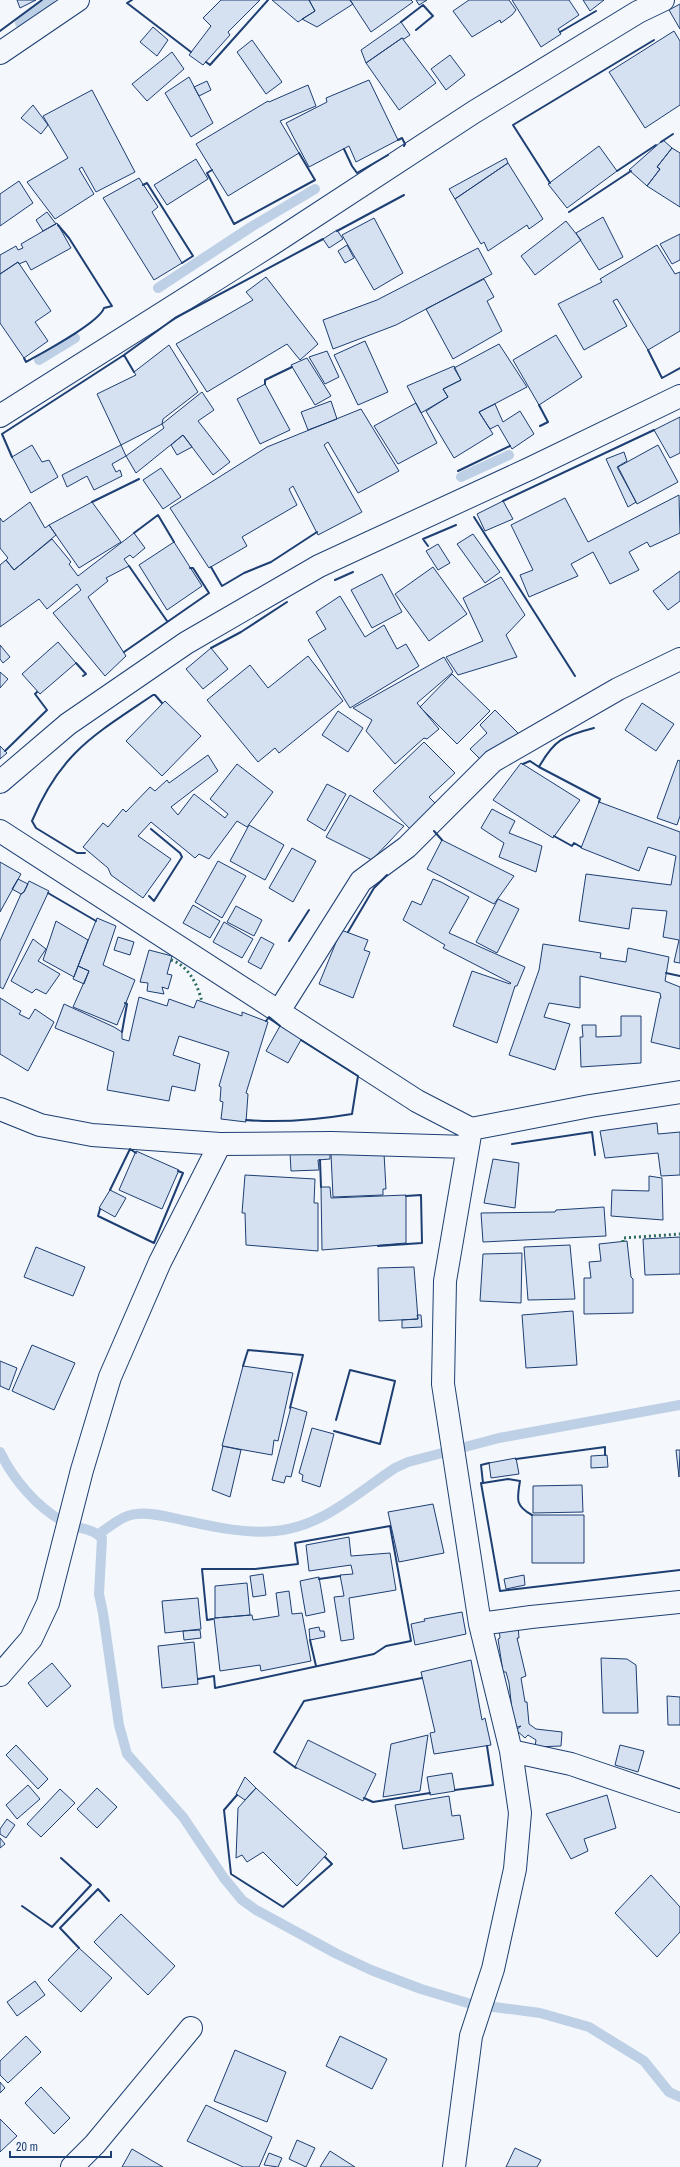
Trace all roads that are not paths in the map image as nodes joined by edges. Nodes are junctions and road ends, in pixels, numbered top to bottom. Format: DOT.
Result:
graph roads {
  1 [pos="78,0"];
  2 [pos="663,0"];
  3 [pos="0,52"];
  4 [pos="680,396"];
  5 [pos="0,416"];
  6 [pos="680,659"];
  7 [pos="0,782"];
  8 [pos="0,831"];
  9 [pos="279,1011"];
  10 [pos="680,1092"];
  11 [pos="0,1109"];
  12 [pos="470,1138"];
  13 [pos="220,1144"];
  14 [pos="680,1602"];
  15 [pos="480,1624"];
  16 [pos="0,1675"];
  17 [pos="511,1751"];
  18 [pos="680,1801"];
  19 [pos="191,2028"];
  20 [pos="72,2167"];
  21 [pos="454,2167"];
  1 -- 3 [label="street"];
  2 -- 5 [label="street"];
  4 -- 7 [label="street"];
  6 -- 9 [label="street"];
  8 -- 9 [label="street"];
  9 -- 12 [label="street"];
  10 -- 12 [label="street"];
  11 -- 13 [label="street"];
  12 -- 13 [label="street"];
  12 -- 15 [label="street"];
  13 -- 16 [label="street"];
  14 -- 15 [label="street"];
  15 -- 17 [label="street"];
  17 -- 18 [label="street"];
  17 -- 21 [label="street"];
  19 -- 20 [label="street"];
}
